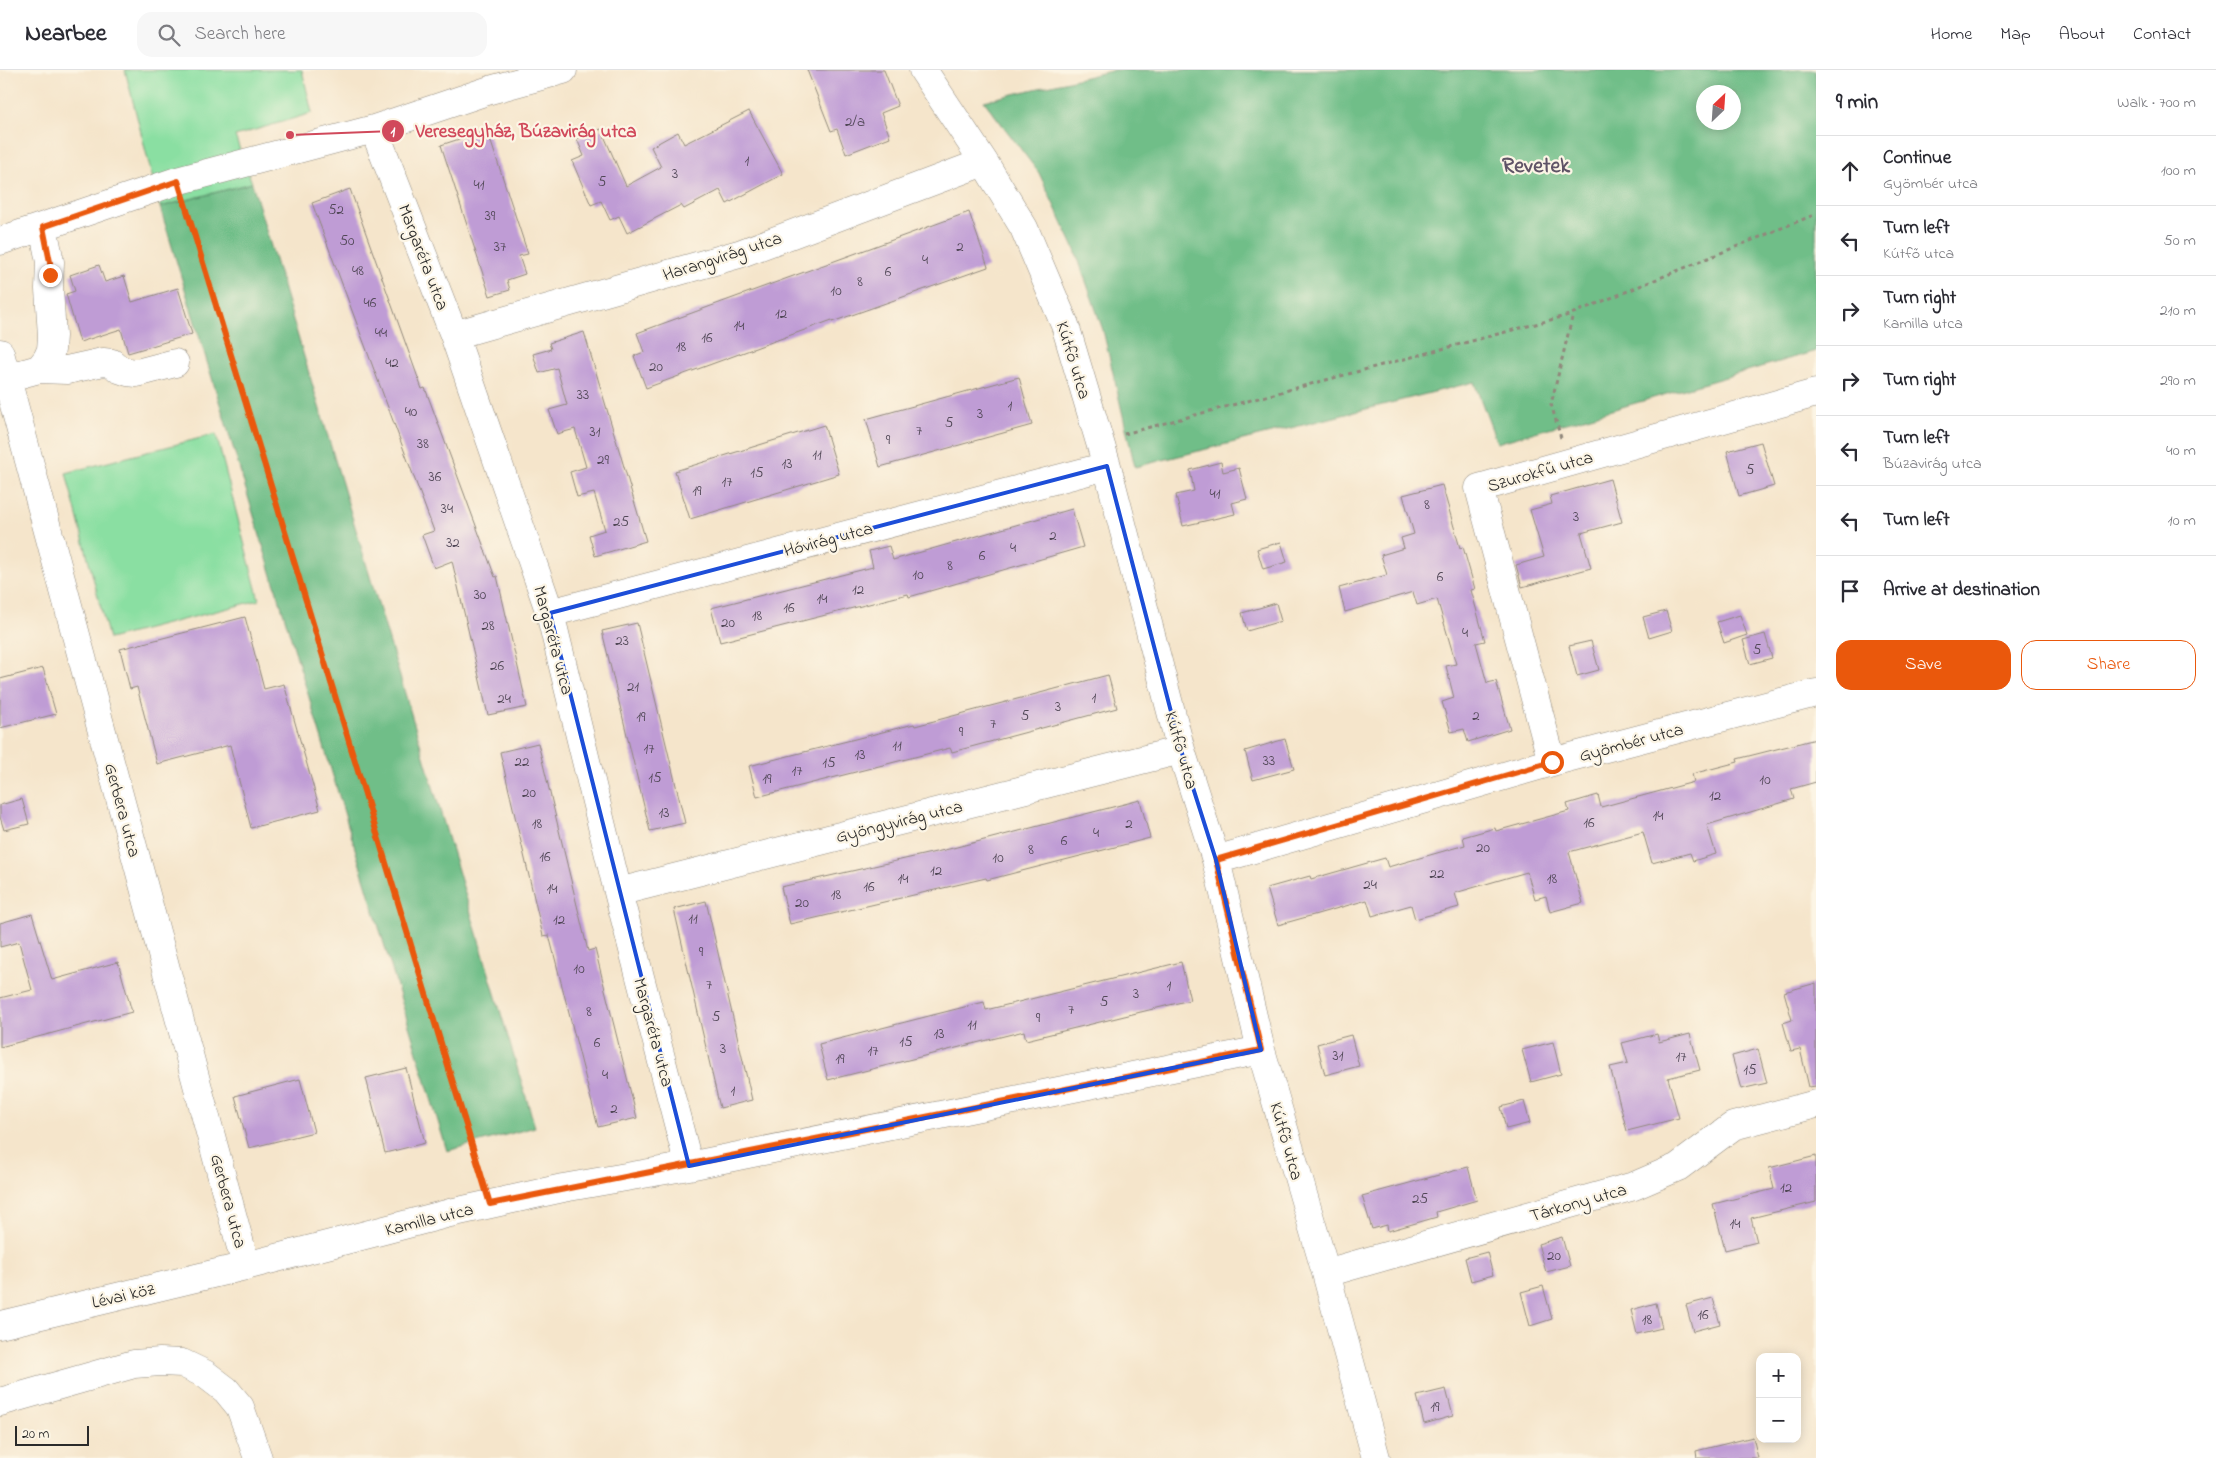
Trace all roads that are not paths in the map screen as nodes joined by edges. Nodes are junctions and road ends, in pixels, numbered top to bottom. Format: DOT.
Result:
graph roads {
  1 [pos="563,70"];
  2 [pos="923,70"];
  3 [pos="487,80"];
  4 [pos="374,129"];
  5 [pos="984,162"];
  6 [pos="43,227"];
  7 [pos="0,241"];
  8 [pos="454,335"];
  9 [pos="175,363"];
  10 [pos="3,366"];
  11 [pos="39,369"];
  12 [pos="1816,393"];
  13 [pos="1103,453"];
  14 [pos="550,612"];
  15 [pos="1816,693"];
  16 [pos="1180,750"];
  17 [pos="1552,762"];
  18 [pos="1216,860"];
  19 [pos="618,892"];
  20 [pos="1261,1050"];
  21 [pos="1816,1104"];
  22 [pos="689,1166"];
  23 [pos="246,1266"];
  24 [pos="1326,1273"];
  25 [pos="0,1325"];
  26 [pos="0,1402"];
  27 [pos="258,1458"];
  28 [pos="1376,1458"];
  1 -- 3 [label="street"];
  2 -- 5 [label="street, Kútfő utca"];
  3 -- 4 [label="street"];
  4 -- 6 [label="street"];
  4 -- 8 [label="street, Margaréta utca"];
  5 -- 8 [label="street, Harangvirág utca"];
  5 -- 13 [label="street, Kútfő utca"];
  6 -- 7 [label="street"];
  6 -- 11 [label="street"];
  8 -- 14 [label="street, Margaréta utca"];
  9 -- 11 [label="street"];
  10 -- 11 [label="street"];
  10 -- 23 [label="street, Gerbera utca"];
  12 -- 17 [label="street, Szurokfű utca"];
  13 -- 14 [label="street, Hóvirág utca"];
  13 -- 16 [label="street, Kútfő utca"];
  14 -- 19 [label="street, Margaréta utca"];
  15 -- 17 [label="street, Gyömbér utca"];
  16 -- 18 [label="street, Kútfő utca"];
  16 -- 19 [label="street, Gyöngyvirág utca"];
  17 -- 18 [label="street, Gyömbér utca"];
  18 -- 20 [label="street, Kútfő utca"];
  19 -- 22 [label="street, Margaréta utca"];
  20 -- 22 [label="street, Kamilla utca"];
  20 -- 24 [label="street, Kútfő utca"];
  21 -- 24 [label="street, Tárkony utca"];
  22 -- 23 [label="street, Kamilla utca"];
  23 -- 25 [label="street, Lévai köz"];
  24 -- 28 [label="street, Kútfő utca"];
  26 -- 27 [label="street"];
}
